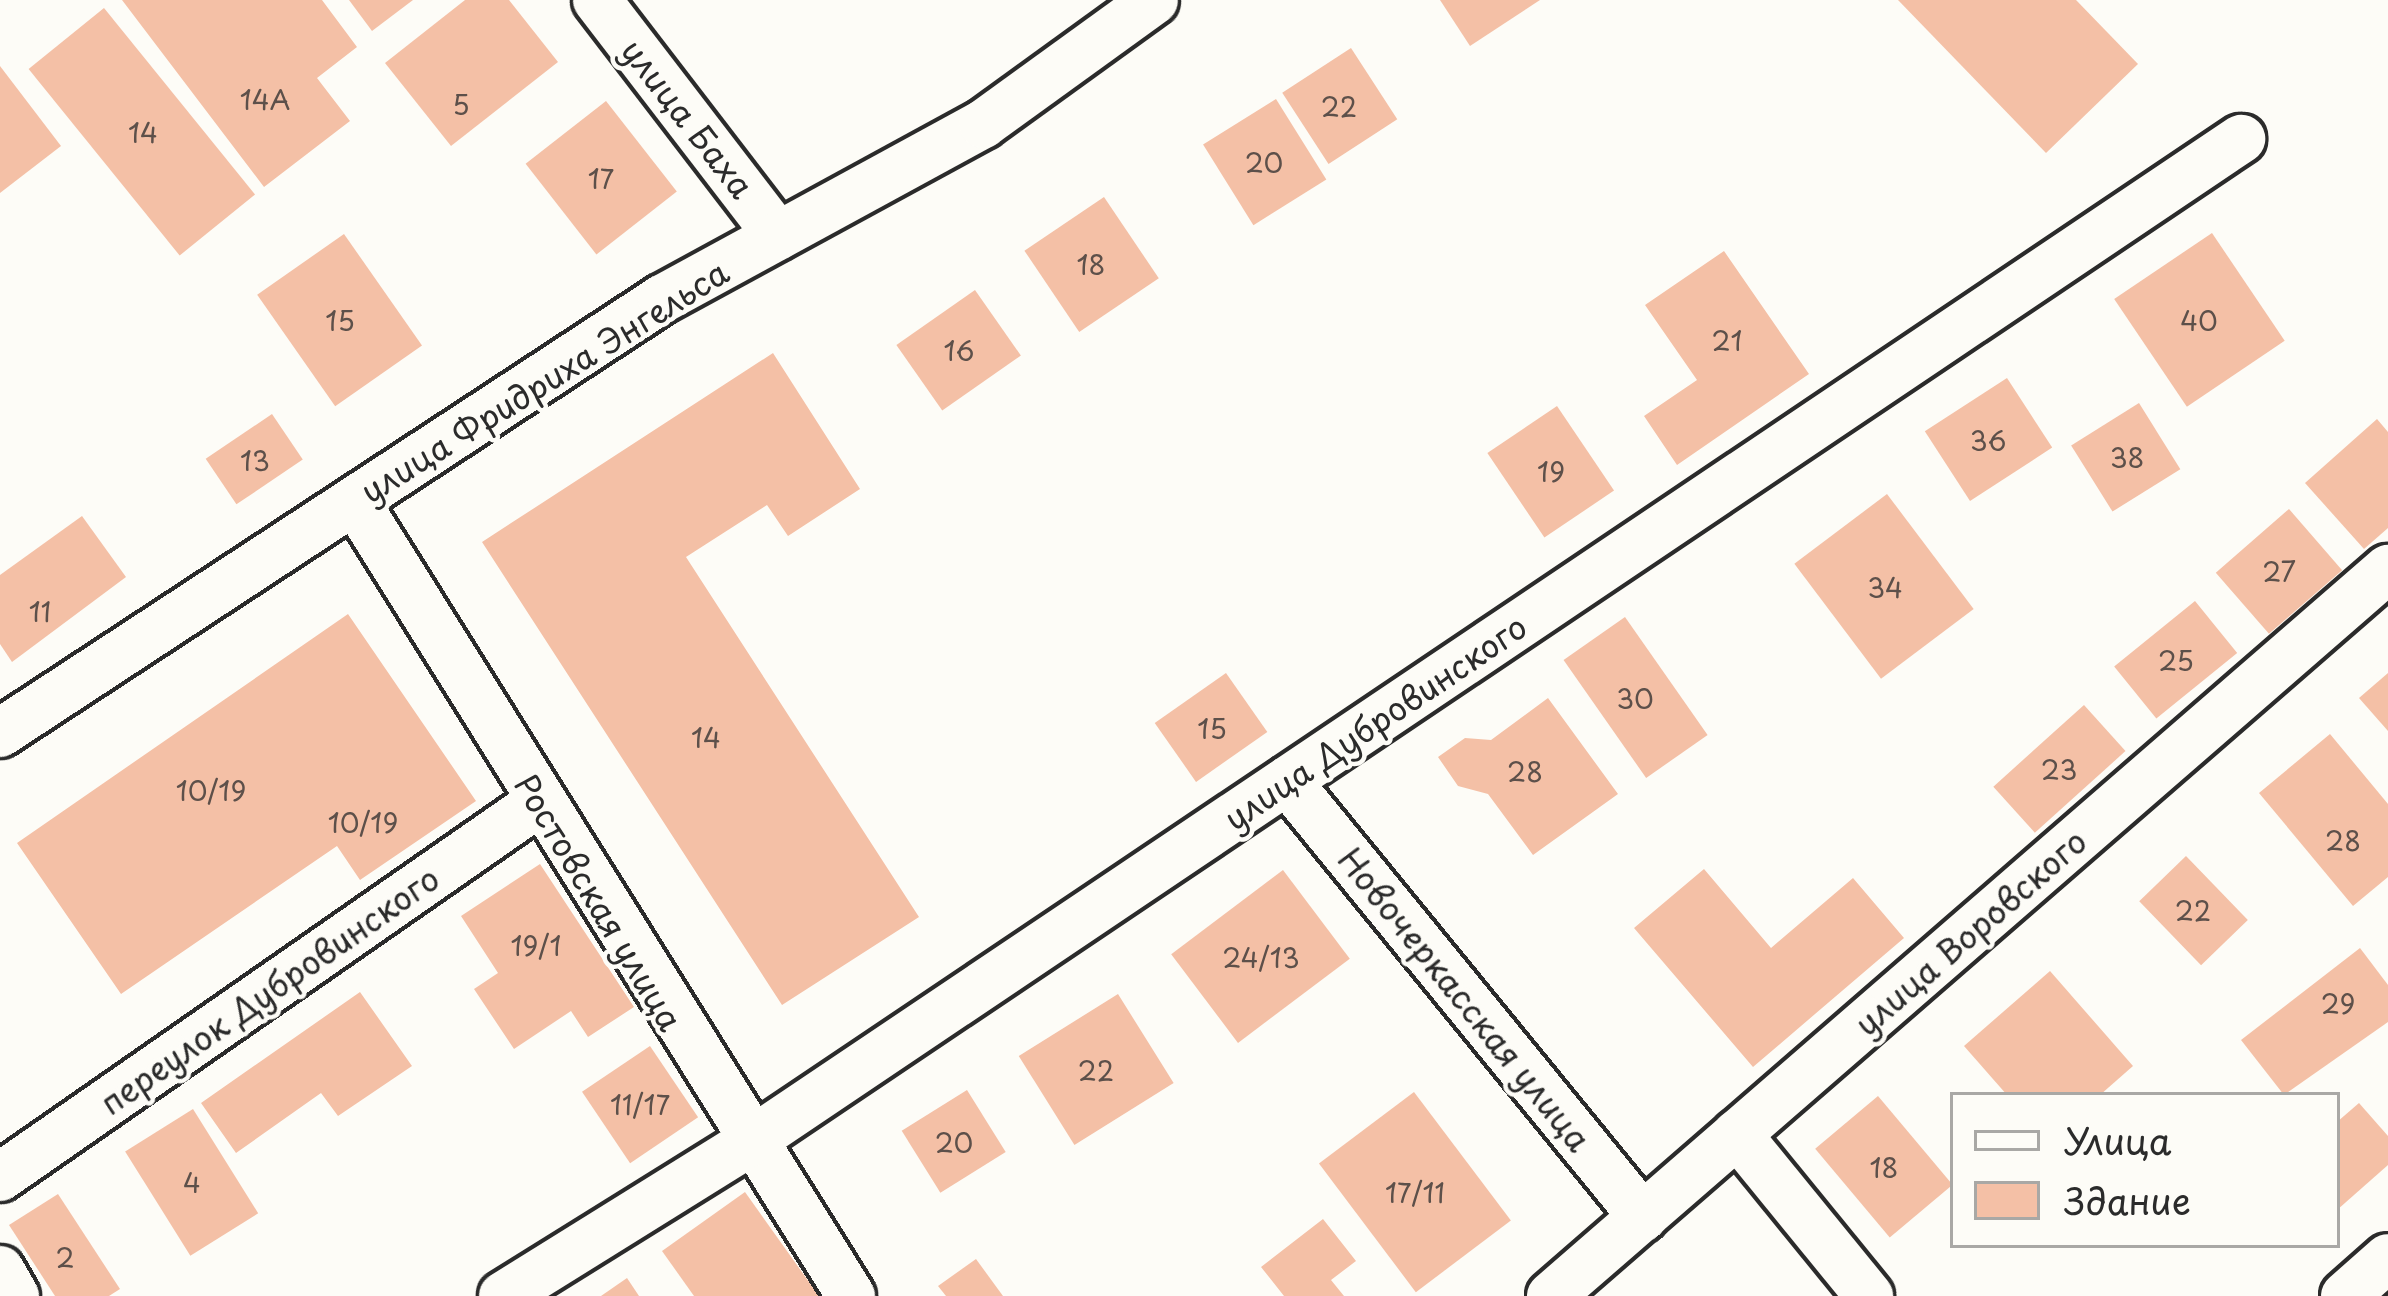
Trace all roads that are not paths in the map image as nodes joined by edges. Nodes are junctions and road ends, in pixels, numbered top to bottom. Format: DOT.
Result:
graph roads {
  1 [pos="597,0"];
  2 [pos="1154,0"];
  3 [pos="2241,139"];
  4 [pos="778,236"];
  5 [pos="355,501"];
  6 [pos="2388,569"];
  7 [pos="0,733"];
  8 [pos="1287,781"];
  9 [pos="538,803"];
  10 [pos="1737,1134"];
  11 [pos="747,1144"];
  12 [pos="0,1177"];
  13 [pos="1642,1216"];
  14 [pos="2388,1258"];
  15 [pos="0,1270"];
  16 [pos="15,1296"];
  17 [pos="503,1296"];
  18 [pos="851,1296"];
  19 [pos="1551,1296"];
  20 [pos="1869,1296"];
  21 [pos="2344,1296"];
  1 -- 4 [label="street, улица Баха"];
  2 -- 4 [label="street, улица Фридриха Энгельса"];
  3 -- 8 [label="street, улица Дубровинского"];
  4 -- 5 [label="street, улица Фридриха Энгельса"];
  5 -- 7 [label="street, улица Фридриха Энгельса"];
  5 -- 9 [label="street, Ростовская улица"];
  6 -- 10 [label="street, улица Воровского"];
  8 -- 11 [label="street, улица Дубровинского"];
  8 -- 13 [label="street, Новочеркасская улица"];
  9 -- 11 [label="street, Ростовская улица"];
  9 -- 12 [label="street, переулок Дубровинского"];
  10 -- 13 [label="street, улица Воровского"];
  10 -- 20 [label="street"];
  11 -- 17 [label="street, улица Дубровинского"];
  11 -- 18 [label="street, Ростовская улица"];
  13 -- 19 [label="street, улица Воровского"];
  14 -- 21 [label="street"];
  15 -- 16 [label="street"];
}
